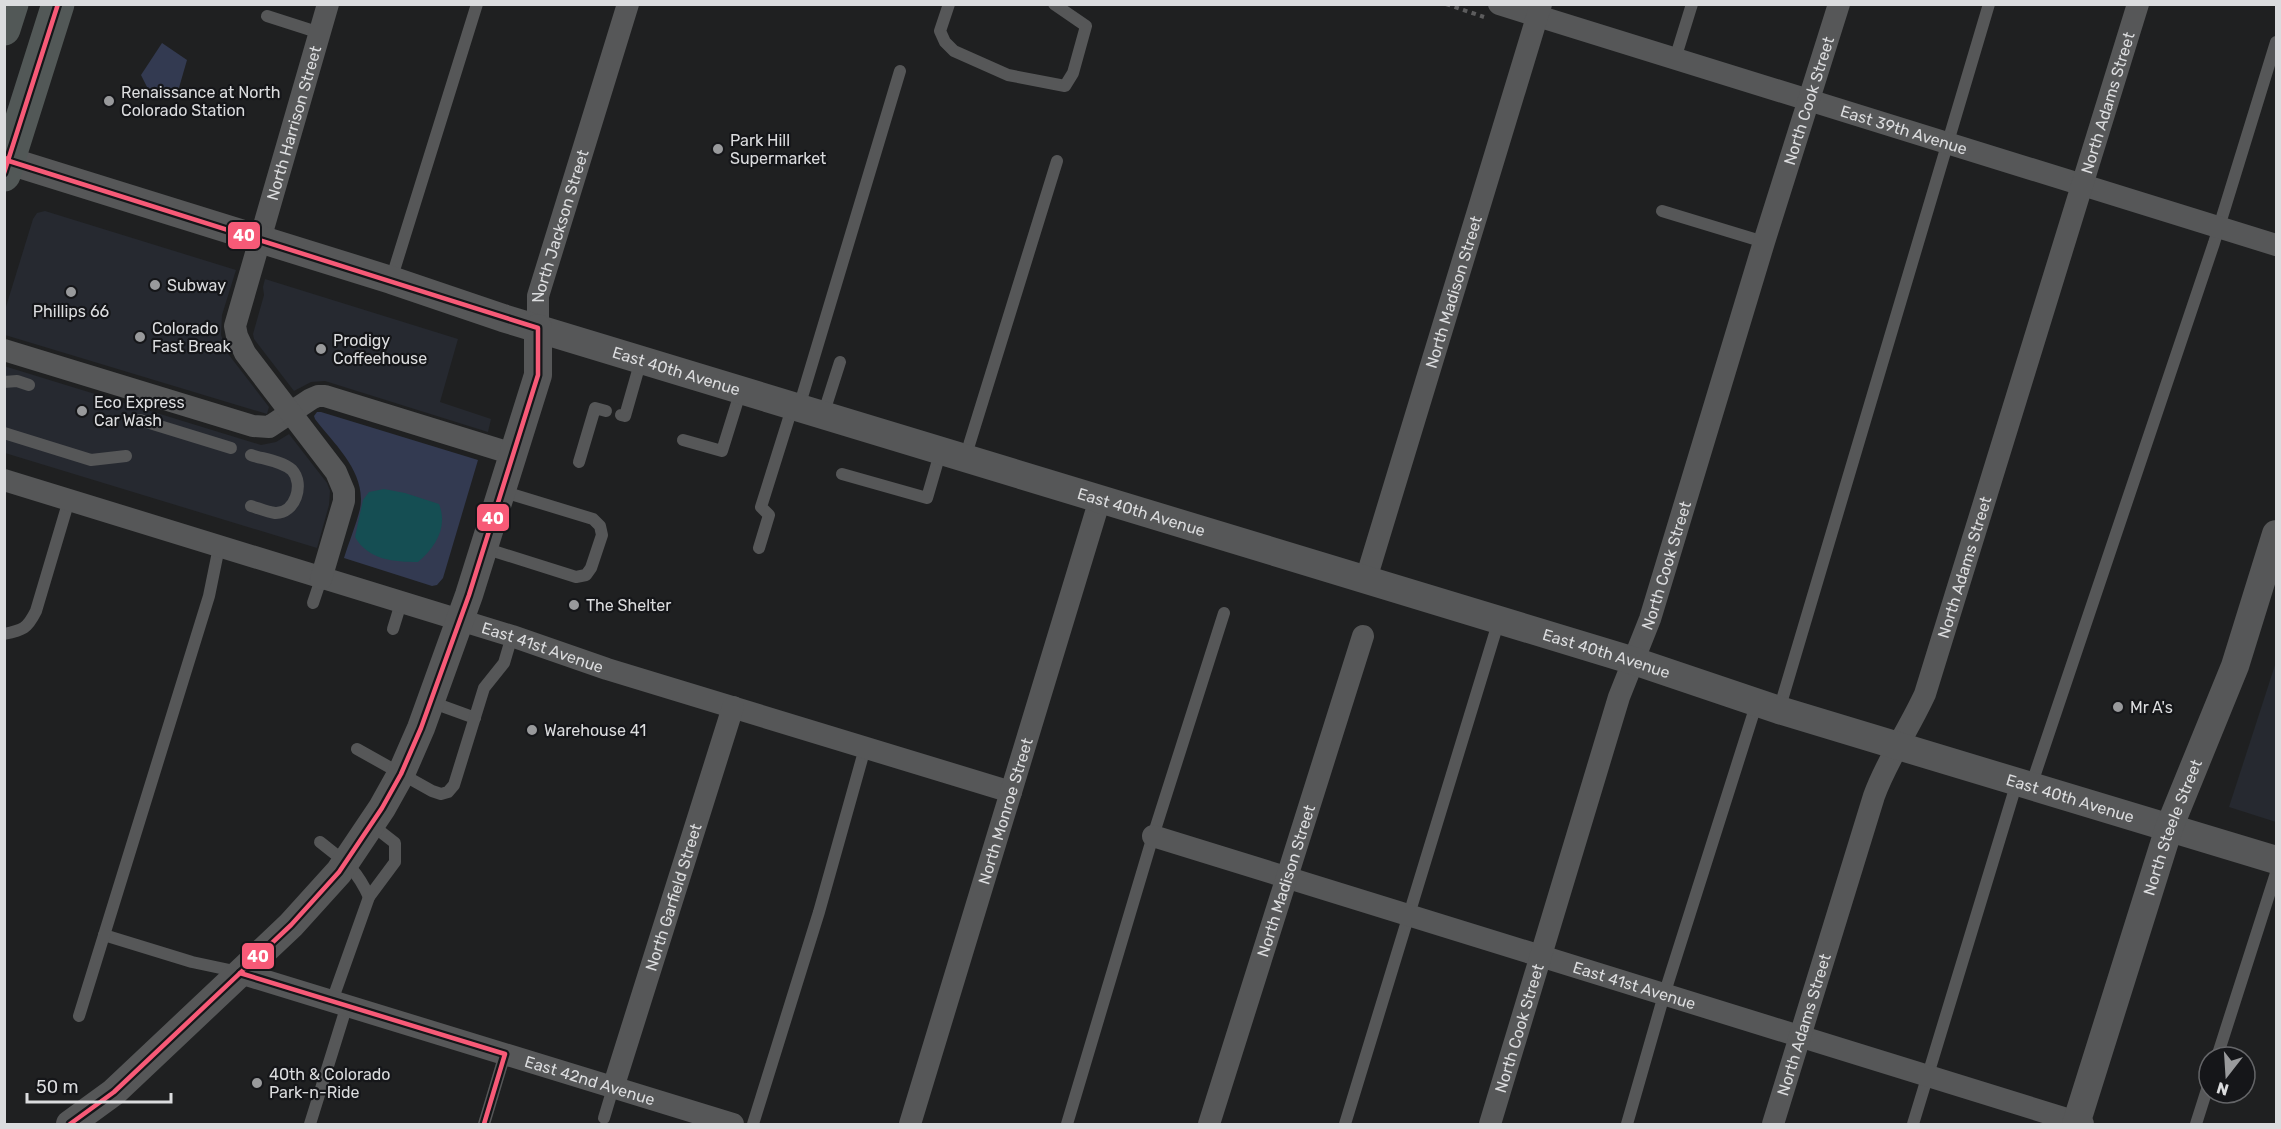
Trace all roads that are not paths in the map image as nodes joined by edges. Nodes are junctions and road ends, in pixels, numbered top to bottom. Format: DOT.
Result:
graph roads {
  1 [pos="12,4"];
  2 [pos="58,4"];
  3 [pos="328,4"];
  4 [pos="477,4"];
  5 [pos="628,4"];
  6 [pos="949,4"];
  7 [pos="1054,4"];
  8 [pos="1692,4"];
  9 [pos="1839,4"];
  10 [pos="1989,4"];
  11 [pos="2138,4"];
  12 [pos="1539,10"];
  13 [pos="1494,12"];
  14 [pos="267,16"];
  15 [pos="4,29"];
  16 [pos="320,33"];
  17 [pos="2277,42"];
  18 [pos="1675,59"];
  19 [pos="900,71"];
  20 [pos="1809,101"];
  21 [pos="1948,144"];
  22 [pos="1058,161"];
  23 [pos="6,164"];
  24 [pos="2083,185"];
  25 [pos="1662,211"];
  26 [pos="2219,228"];
  27 [pos="260,240"];
  28 [pos="1764,242"];
  29 [pos="2277,245"];
  30 [pos="391,280"];
  31 [pos="538,328"];
  32 [pos="4,350"];
  33 [pos="641,360"];
  34 [pos="840,362"];
  35 [pos="4,382"];
  36 [pos="29,385"];
  37 [pos="741,390"];
  38 [pos="805,409"];
  39 [pos="606,411"];
  40 [pos="291,414"];
  41 [pos="621,415"];
  42 [pos="140,420"];
  43 [pos="4,433"];
  44 [pos="682,440"];
  45 [pos="231,448"];
  46 [pos="513,454"];
  47 [pos="953,454"];
  48 [pos="251,455"];
  49 [pos="126,456"];
  50 [pos="579,462"];
  51 [pos="842,474"];
  52 [pos="4,480"];
  53 [pos="501,491"];
  54 [pos="1100,499"];
  55 [pos="69,500"];
  56 [pos="251,506"];
  57 [pos="2277,534"];
  58 [pos="219,547"];
  59 [pos="484,548"];
  60 [pos="759,548"];
  61 [pos="321,579"];
  62 [pos="1366,579"];
  63 [pos="313,603"];
  64 [pos="401,603"];
  65 [pos="1224,613"];
  66 [pos="1499,620"];
  67 [pos="459,621"];
  68 [pos="393,628"];
  69 [pos="4,634"];
  70 [pos="512,636"];
  71 [pos="1363,636"];
  72 [pos="1634,661"];
  73 [pos="430,702"];
  74 [pos="1768,706"];
  75 [pos="733,707"];
  76 [pos="475,718"];
  77 [pos="1898,745"];
  78 [pos="865,747"];
  79 [pos="357,749"];
  80 [pos="401,774"];
  81 [pos="2024,784"];
  82 [pos="1011,792"];
  83 [pos="372,825"];
  84 [pos="2169,828"];
  85 [pos="1153,836"];
  86 [pos="320,842"];
  87 [pos="2277,860"];
  88 [pos="346,862"];
  89 [pos="2277,873"];
  90 [pos="1287,878"];
  91 [pos="369,897"];
  92 [pos="1409,915"];
  93 [pos="104,935"];
  94 [pos="1540,956"];
  95 [pos="240,973"];
  96 [pos="1665,995"];
  97 [pos="339,1003"];
  98 [pos="79,1016"];
  99 [pos="1800,1037"];
  100 [pos="2221,1045"];
  101 [pos="505,1054"];
  102 [pos="1927,1076"];
  103 [pos="613,1088"];
  104 [pos="2202,1105"];
  105 [pos="604,1118"];
  106 [pos="2078,1124"];
  107 [pos="70,1125"];
  108 [pos="310,1125"];
  109 [pos="484,1125"];
  110 [pos="733,1125"];
  111 [pos="753,1125"];
  112 [pos="910,1125"];
  113 [pos="1067,1125"];
  114 [pos="1209,1125"];
  115 [pos="1345,1125"];
  116 [pos="1490,1125"];
  117 [pos="1627,1125"];
  118 [pos="1773,1125"];
  119 [pos="1913,1125"];
  120 [pos="2196,1125"];
  1 -- 15 [label="main road"];
  2 -- 23 [label="main road"];
  3 -- 16 [label="street, North Harrison Street"];
  4 -- 30 [label="lane"];
  5 -- 31 [label="street, North Jackson Street"];
  6 -- 7 [label="lane"];
  8 -- 18 [label="lane"];
  9 -- 20 [label="street, North Cook Street"];
  10 -- 21 [label="lane"];
  11 -- 24 [label="street, North Adams Street"];
  12 -- 13 [label="street, East 39th Avenue"];
  12 -- 18 [label="street, East 39th Avenue"];
  12 -- 62 [label="street, North Madison Street"];
  14 -- 16 [label="lane"];
  16 -- 27 [label="street, North Harrison Street"];
  17 -- 26 [label="lane"];
  18 -- 20 [label="street, East 39th Avenue"];
  19 -- 38 [label="lane"];
  20 -- 21 [label="street, East 39th Avenue"];
  20 -- 28 [label="street, North Cook Street"];
  21 -- 24 [label="street, East 39th Avenue"];
  21 -- 74 [label="lane"];
  22 -- 47 [label="lane"];
  23 -- 27 [label="street, East 40th Avenue"];
  24 -- 26 [label="street, East 39th Avenue"];
  24 -- 77 [label="street, North Adams Street"];
  25 -- 28 [label="lane"];
  26 -- 29 [label="street, East 39th Avenue"];
  26 -- 81 [label="lane"];
  27 -- 30 [label="street, East 40th Avenue"];
  27 -- 40 [label="street, North Harrison Street"];
  28 -- 72 [label="street, North Cook Street"];
  30 -- 31 [label="street, East 40th Avenue"];
  31 -- 33 [label="street, East 40th Avenue"];
  31 -- 46 [label="street, North Jackson Street"];
  32 -- 40 [label="street"];
  33 -- 37 [label="street, East 40th Avenue"];
  33 -- 41 [label="lane"];
  34 -- 38 [label="lane"];
  35 -- 36 [label="lane"];
  37 -- 38 [label="street, East 40th Avenue"];
  37 -- 44 [label="lane"];
  38 -- 47 [label="street, East 40th Avenue"];
  38 -- 60 [label="lane"];
  39 -- 50 [label="lane"];
  40 -- 46 [label="street"];
  40 -- 61 [label="street, North Harrison Street"];
  42 -- 45 [label="lane"];
  43 -- 49 [label="lane"];
  46 -- 53 [label="street, North Jackson Street"];
  47 -- 51 [label="lane"];
  47 -- 54 [label="street, East 40th Avenue"];
  48 -- 56 [label="lane"];
  52 -- 55 [label="street, East 41st Avenue"];
  53 -- 59 [label="street, North Jackson Street"];
  53 -- 59 [label="lane"];
  54 -- 62 [label="street, East 40th Avenue"];
  54 -- 82 [label="street, North Monroe Street"];
  55 -- 58 [label="street, East 41st Avenue"];
  55 -- 69 [label="lane"];
  57 -- 84 [label="street, North Steele Street"];
  58 -- 61 [label="street, East 41st Avenue"];
  58 -- 93 [label="lane"];
  59 -- 67 [label="street, North Jackson Street"];
  61 -- 63 [label="lane"];
  61 -- 64 [label="street, East 41st Avenue"];
  62 -- 66 [label="street, East 40th Avenue"];
  64 -- 67 [label="street, East 41st Avenue"];
  64 -- 68 [label="lane"];
  65 -- 85 [label="lane"];
  66 -- 72 [label="street, East 40th Avenue"];
  66 -- 92 [label="lane"];
  67 -- 70 [label="street, East 41st Avenue"];
  67 -- 73 [label="street, North Jackson Street"];
  70 -- 75 [label="street, East 41st Avenue"];
  70 -- 76 [label="lane"];
  71 -- 90 [label="street, North Madison Street"];
  72 -- 74 [label="street, East 40th Avenue"];
  72 -- 94 [label="street, North Cook Street"];
  73 -- 76 [label="lane"];
  73 -- 80 [label="street, North Jackson Street"];
  74 -- 77 [label="street, East 40th Avenue"];
  74 -- 96 [label="lane"];
  75 -- 78 [label="street, East 41st Avenue"];
  75 -- 103 [label="street, North Garfield Street"];
  76 -- 80 [label="lane"];
  77 -- 81 [label="street, East 40th Avenue"];
  77 -- 99 [label="street, North Adams Street"];
  78 -- 82 [label="street, East 41st Avenue"];
  78 -- 111 [label="lane"];
  79 -- 80 [label="lane"];
  80 -- 83 [label="street, North Jackson Street"];
  81 -- 84 [label="street, East 40th Avenue"];
  81 -- 102 [label="lane"];
  82 -- 112 [label="street, North Monroe Street"];
  83 -- 88 [label="street, North Jackson Street"];
  83 -- 91 [label="lane"];
  84 -- 87 [label="street, East 40th Avenue"];
  84 -- 106 [label="street, North Steele Street"];
  85 -- 90 [label="street, East 41st Avenue"];
  85 -- 113 [label="lane"];
  86 -- 88 [label="lane"];
  88 -- 91 [label="lane"];
  88 -- 95 [label="street, North Jackson Street"];
  89 -- 100 [label="lane"];
  90 -- 92 [label="street, East 41st Avenue"];
  90 -- 114 [label="street, North Madison Street"];
  91 -- 97 [label="lane"];
  92 -- 94 [label="street, East 41st Avenue"];
  92 -- 115 [label="lane"];
  93 -- 95 [label="lane"];
  93 -- 98 [label="lane"];
  94 -- 96 [label="street, East 41st Avenue"];
  94 -- 116 [label="street, North Cook Street"];
  95 -- 97 [label="street, East 42nd Avenue"];
  95 -- 107 [label="street, North Jackson Street"];
  96 -- 99 [label="street, East 41st Avenue"];
  96 -- 117 [label="lane"];
  97 -- 101 [label="street, East 42nd Avenue"];
  97 -- 108 [label="lane"];
  99 -- 102 [label="street, East 41st Avenue"];
  99 -- 118 [label="street, North Adams Street"];
  101 -- 103 [label="street, East 42nd Avenue"];
  101 -- 109 [label="lane"];
  102 -- 106 [label="street, East 41st Avenue"];
  102 -- 119 [label="lane"];
  103 -- 105 [label="lane"];
  103 -- 110 [label="street, East 42nd Avenue"];
  104 -- 120 [label="lane"];
}
